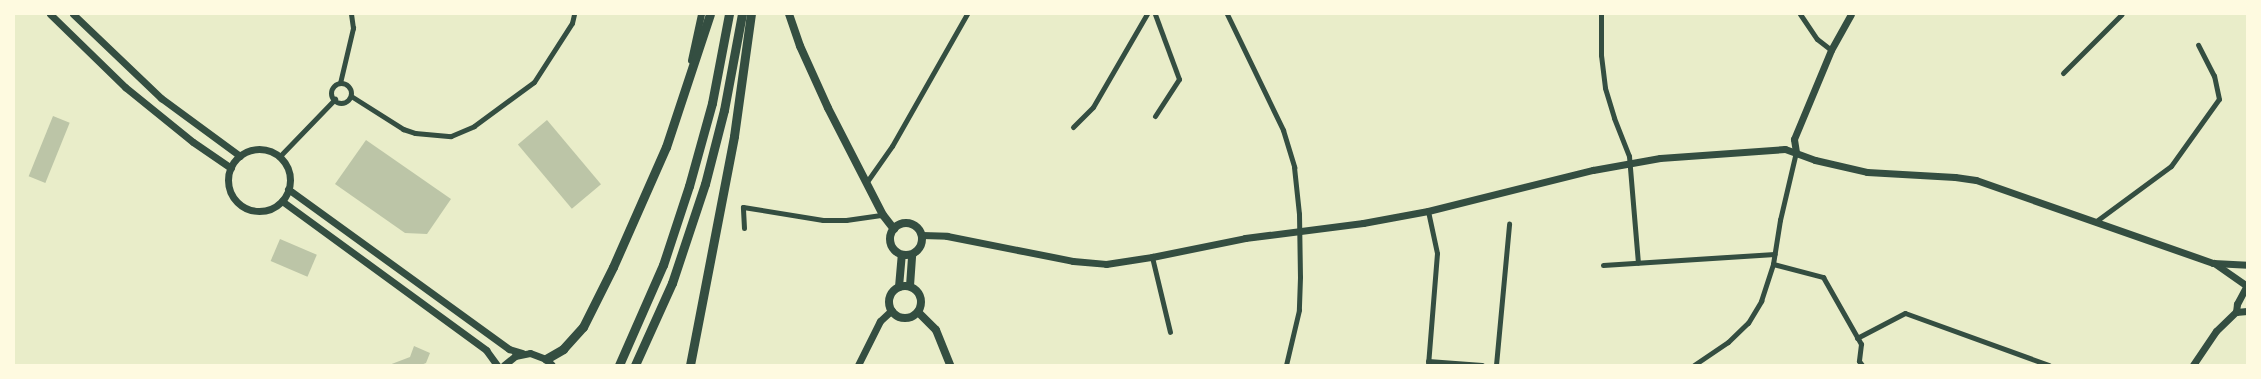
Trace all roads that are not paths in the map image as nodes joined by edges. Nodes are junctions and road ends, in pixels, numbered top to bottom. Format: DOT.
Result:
graph roads {
  1 [pos="50,14"];
  2 [pos="73,14"];
  3 [pos="351,14"];
  4 [pos="574,14"];
  5 [pos="701,14"];
  6 [pos="710,14"];
  7 [pos="729,14"];
  8 [pos="742,14"];
  9 [pos="751,14"];
  10 [pos="789,14"];
  11 [pos="967,14"];
  12 [pos="1147,14"];
  13 [pos="1155,14"];
  14 [pos="1227,14"];
  15 [pos="1601,14"];
  16 [pos="1800,14"];
  17 [pos="1851,14"];
  18 [pos="2122,14"];
  19 [pos="2198,45"];
  20 [pos="1831,50"];
  21 [pos="2063,74"];
  22 [pos="340,83"];
  23 [pos="684,94"];
  24 [pos="350,96"];
  25 [pos="335,99"];
  26 [pos="1154,116"];
  27 [pos="1073,127"];
  28 [pos="1796,152"];
  29 [pos="240,156"];
  30 [pos="279,157"];
  31 [pos="1628,164"];
  32 [pos="231,168"];
  33 [pos="866,183"];
  34 [pos="288,189"];
  35 [pos="282,201"];
  36 [pos="1428,211"];
  37 [pos="883,215"];
  38 [pos="2095,222"];
  39 [pos="1509,224"];
  40 [pos="744,228"];
  41 [pos="894,229"];
  42 [pos="1299,230"];
  43 [pos="922,235"];
  44 [pos="1774,254"];
  45 [pos="902,255"];
  46 [pos="912,255"];
  47 [pos="1152,257"];
  48 [pos="2214,262"];
  49 [pos="1638,263"];
  50 [pos="1773,264"];
  51 [pos="1603,265"];
  52 [pos="2247,265"];
  53 [pos="910,286"];
  54 [pos="2247,286"];
  55 [pos="899,287"];
  56 [pos="892,310"];
  57 [pos="2247,311"];
  58 [pos="918,312"];
  59 [pos="2236,312"];
  60 [pos="1170,332"];
  61 [pos="1857,338"];
  62 [pos="522,353"];
  63 [pos="549,362"];
  64 [pos="1428,363"];
  65 [pos="497,365"];
  66 [pos="504,365"];
  67 [pos="619,365"];
  68 [pos="636,365"];
  69 [pos="690,365"];
  70 [pos="858,365"];
  71 [pos="950,365"];
  72 [pos="1286,365"];
  73 [pos="1482,365"];
  74 [pos="1496,365"];
  75 [pos="1694,365"];
  76 [pos="1862,365"];
  77 [pos="2049,365"];
  78 [pos="2193,365"];
  1 -- 32 [label="street"];
  2 -- 29 [label="street"];
  3 -- 22 [label="street"];
  4 -- 24 [label="street"];
  5 -- 23 [label="street"];
  6 -- 23 [label="highway"];
  7 -- 67 [label="highway"];
  8 -- 68 [label="highway"];
  9 -- 69 [label="highway"];
  10 -- 33 [label="main road"];
  11 -- 33 [label="street"];
  12 -- 27 [label="street"];
  13 -- 26 [label="street"];
  14 -- 42 [label="street"];
  15 -- 31 [label="street"];
  16 -- 20 [label="street"];
  17 -- 20 [label="street"];
  18 -- 21 [label="street"];
  19 -- 38 [label="street"];
  20 -- 28 [label="street"];
  22 -- 24 [label="street"];
  22 -- 25 [label="street"];
  23 -- 63 [label="highway"];
  24 -- 25 [label="street"];
  25 -- 30 [label="street"];
  28 -- 31 [label="street"];
  28 -- 38 [label="street"];
  28 -- 44 [label="street"];
  29 -- 30 [label="street"];
  29 -- 32 [label="street"];
  30 -- 34 [label="street"];
  31 -- 36 [label="street"];
  31 -- 49 [label="street"];
  32 -- 35 [label="street"];
  33 -- 37 [label="main road"];
  34 -- 35 [label="street"];
  34 -- 62 [label="street"];
  35 -- 65 [label="street"];
  36 -- 42 [label="street"];
  36 -- 64 [label="street"];
  37 -- 40 [label="street"];
  37 -- 41 [label="main road"];
  38 -- 48 [label="street"];
  39 -- 74 [label="street"];
  41 -- 43 [label="main road"];
  41 -- 45 [label="main road"];
  42 -- 47 [label="street"];
  42 -- 72 [label="street"];
  43 -- 46 [label="main road"];
  43 -- 47 [label="street"];
  44 -- 49 [label="street"];
  44 -- 50 [label="street"];
  45 -- 46 [label="main road"];
  45 -- 55 [label="main road"];
  46 -- 53 [label="main road"];
  47 -- 60 [label="street"];
  48 -- 52 [label="street"];
  48 -- 54 [label="street"];
  49 -- 51 [label="street"];
  50 -- 61 [label="street"];
  50 -- 75 [label="street"];
  53 -- 55 [label="main road"];
  53 -- 58 [label="main road"];
  54 -- 59 [label="street"];
  55 -- 56 [label="main road"];
  56 -- 58 [label="main road"];
  56 -- 70 [label="street"];
  57 -- 59 [label="street"];
  58 -- 71 [label="main road"];
  59 -- 78 [label="street"];
  61 -- 76 [label="street"];
  61 -- 77 [label="street"];
  62 -- 63 [label="street"];
  62 -- 66 [label="street"];
  64 -- 73 [label="street"];
}
